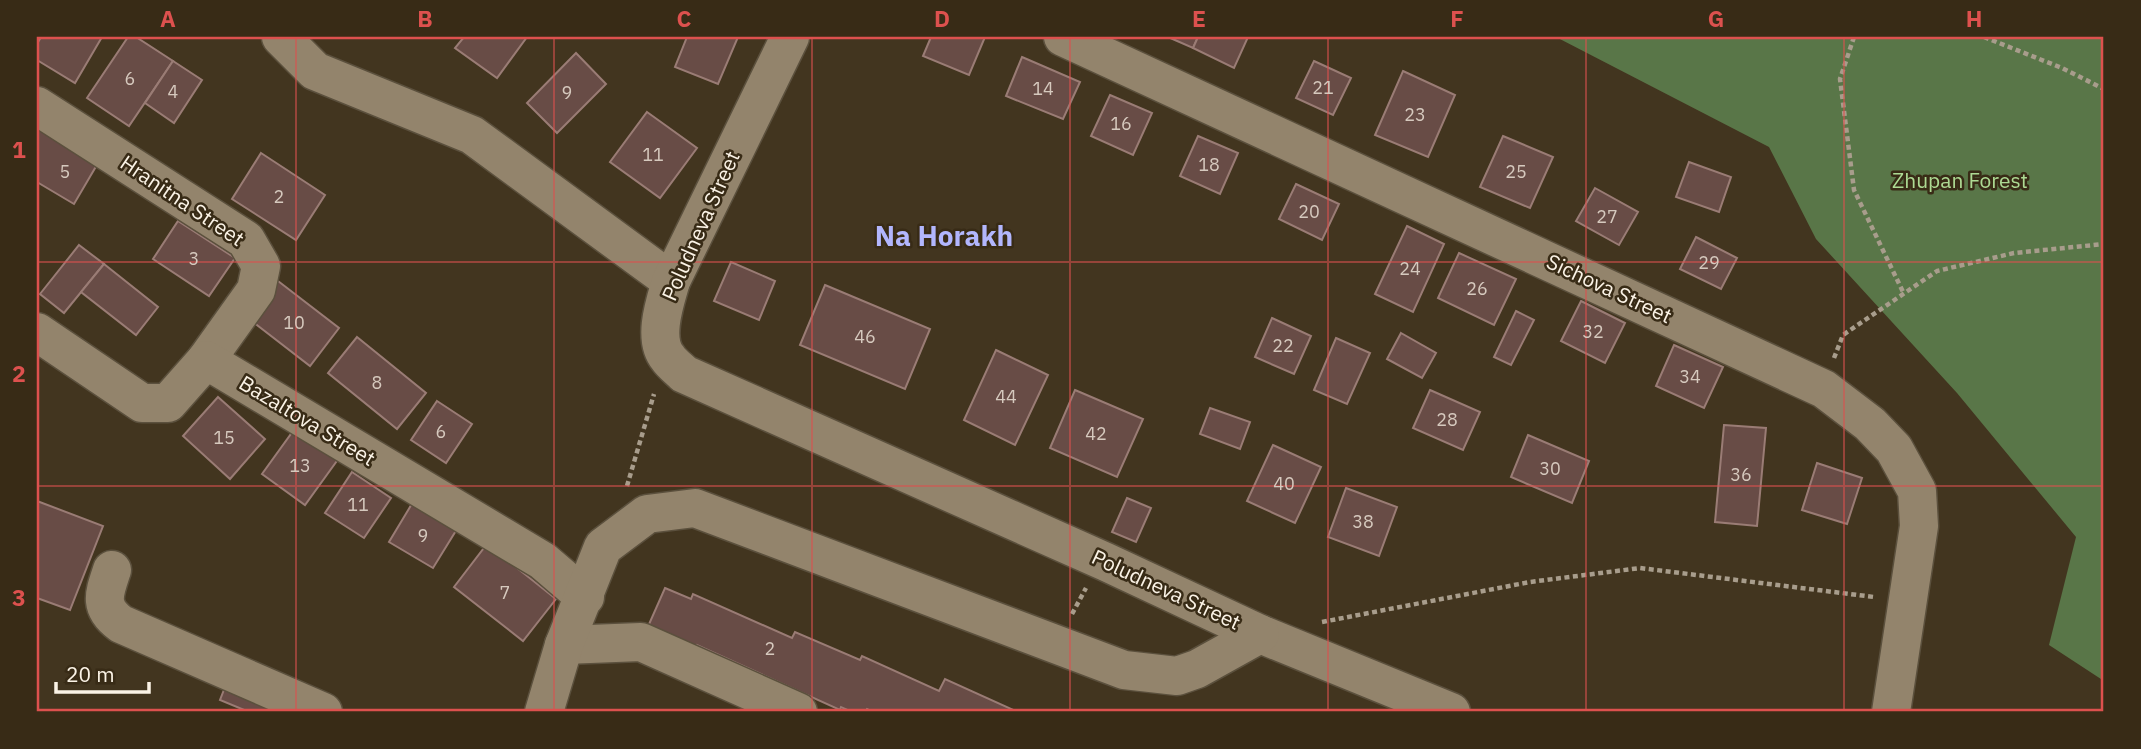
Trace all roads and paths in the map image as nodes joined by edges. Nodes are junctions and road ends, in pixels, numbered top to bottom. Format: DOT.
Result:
graph roads {
  1 [pos="281,37"];
  2 [pos="790,37"];
  3 [pos="1063,37"];
  4 [pos="1854,37"];
  5 [pos="1984,37"];
  6 [pos="2104,89"];
  7 [pos="37,106"];
  8 [pos="2104,244"];
  9 [pos="671,281"];
  10 [pos="1904,294"];
  11 [pos="37,332"];
  12 [pos="666,357"];
  13 [pos="206,360"];
  14 [pos="1824,388"];
  15 [pos="635,523"];
  16 [pos="112,570"];
  17 [pos="584,597"];
  18 [pos="1910,597"];
  19 [pos="1309,625"];
  20 [pos="1259,634"];
  21 [pos="564,645"];
  22 [pos="323,712"];
  23 [pos="544,712"];
  24 [pos="798,712"];
  25 [pos="1451,712"];
  26 [pos="1891,712"];
  1 -- 9 [label="street"];
  2 -- 9 [label="street, Poludneva Street"];
  3 -- 14 [label="street, Sichova Street"];
  4 -- 10 [label="path"];
  5 -- 6 [label="path"];
  7 -- 13 [label="street, Hranitna Street"];
  8 -- 10 [label="path"];
  9 -- 12 [label="street, Poludneva Street"];
  10 -- 14 [label="path"];
  11 -- 13 [label="street"];
  12 -- 15 [label="path"];
  12 -- 20 [label="street, Poludneva Street"];
  13 -- 17 [label="street, Bazaltova Street"];
  14 -- 18 [label="street, Sichova Street"];
  15 -- 17 [label="street, Poludneva Street"];
  15 -- 20 [label="street, Poludneva Street"];
  16 -- 22 [label="street"];
  17 -- 21 [label="street, Poludneva Street"];
  18 -- 19 [label="path"];
  18 -- 26 [label="street, Sichova Street"];
  20 -- 25 [label="street"];
  21 -- 23 [label="street, Poludneva Street"];
  21 -- 24 [label="street"];
}
